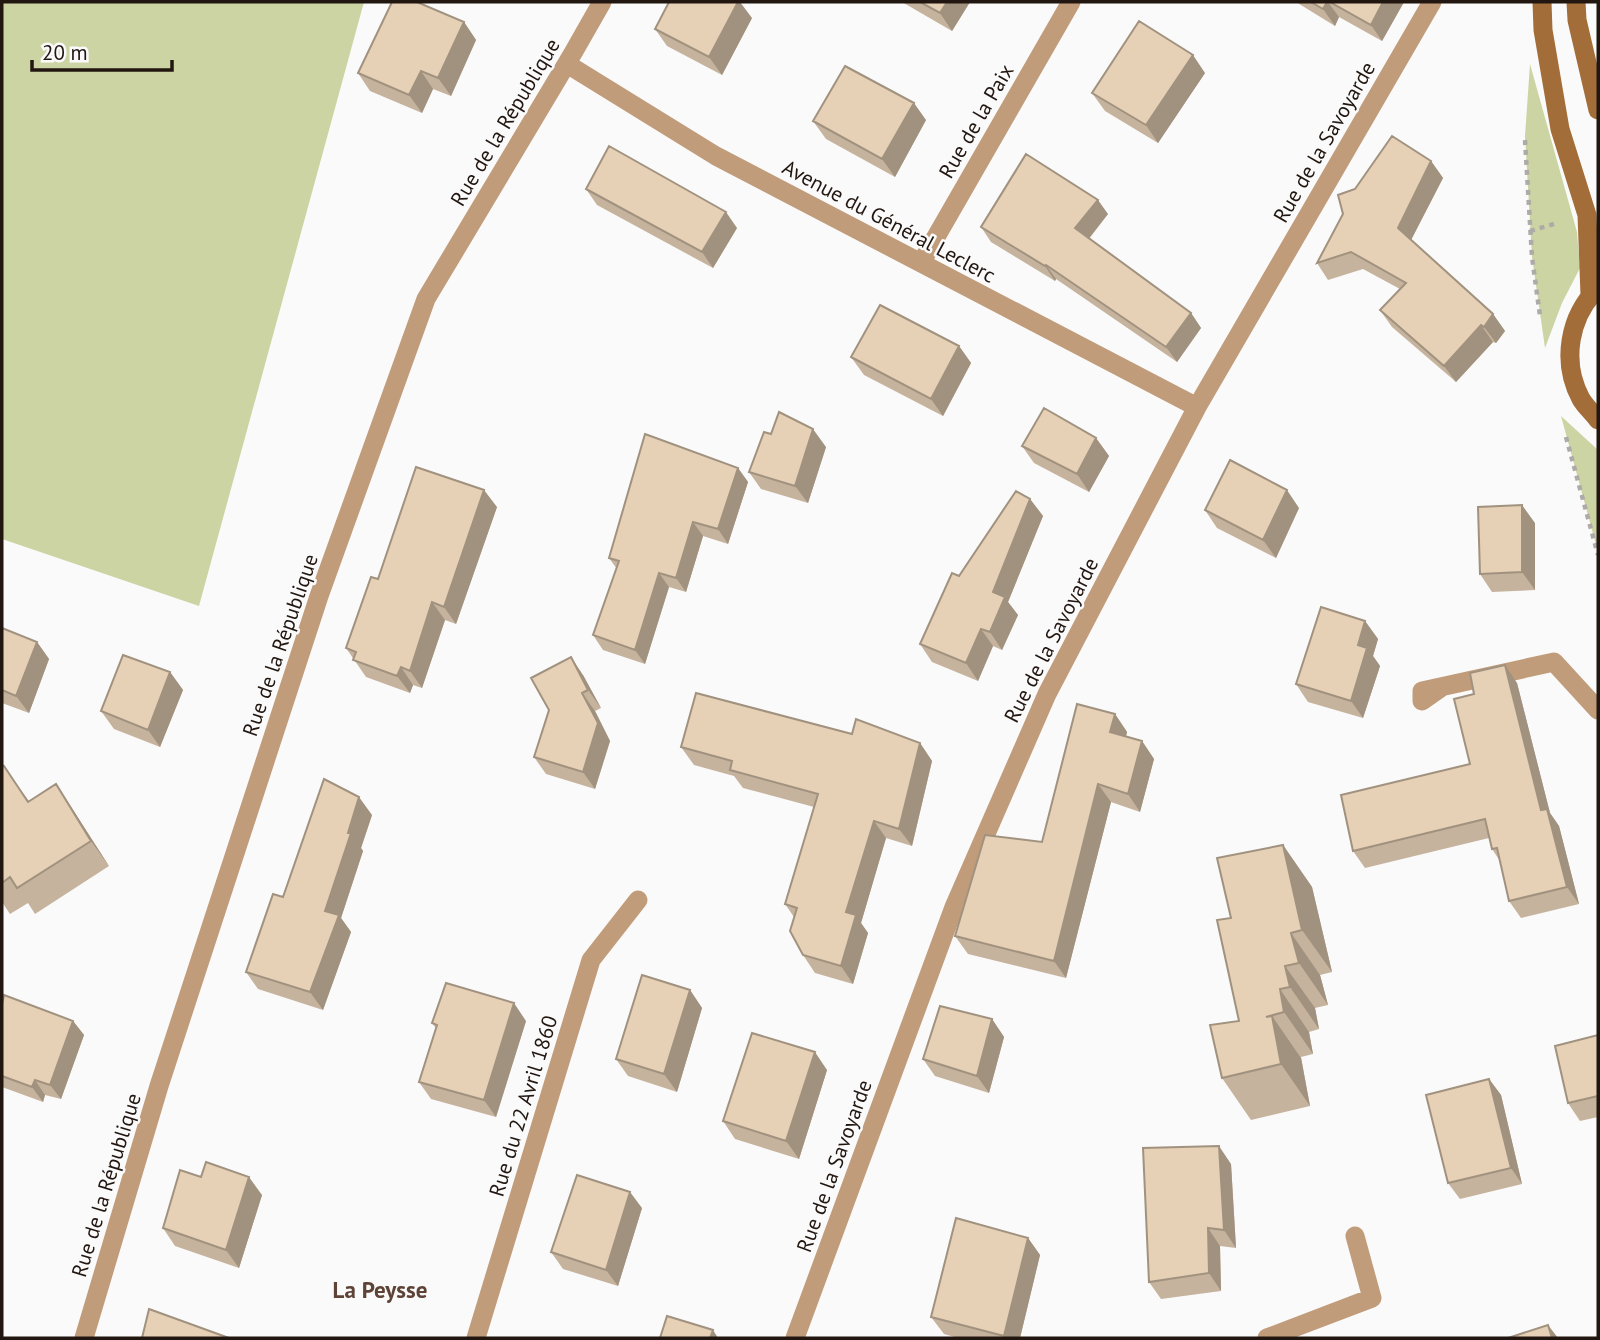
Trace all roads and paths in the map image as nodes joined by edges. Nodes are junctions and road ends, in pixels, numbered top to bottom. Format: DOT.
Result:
graph roads {
  1 [pos="602,2"];
  2 [pos="1071,2"];
  3 [pos="1432,2"];
  4 [pos="1542,2"];
  5 [pos="1576,2"];
  6 [pos="567,64"];
  7 [pos="1598,110"];
  8 [pos="921,263"];
  9 [pos="1594,291"];
  10 [pos="1197,407"];
  11 [pos="1598,420"];
  12 [pos="1442,687"];
  13 [pos="1598,710"];
  14 [pos="638,900"];
  15 [pos="1355,1236"];
  16 [pos="84,1338"];
  17 [pos="476,1338"];
  18 [pos="795,1338"];
  19 [pos="1267,1338"];
  1 -- 6 [label="street, Rue de la République"];
  2 -- 8 [label="street, Rue de la Paix"];
  3 -- 10 [label="street, Rue de la Savoyarde"];
  4 -- 9 [label="main road"];
  5 -- 7 [label="main road"];
  6 -- 8 [label="street, Avenue du Général Leclerc"];
  6 -- 16 [label="street, Rue de la République"];
  8 -- 10 [label="street, Avenue du Général Leclerc"];
  9 -- 11 [label="main road"];
  10 -- 18 [label="street, Rue de la Savoyarde"];
  12 -- 13 [label="street"];
  14 -- 17 [label="street, Rue du 22 Avril 1860"];
  15 -- 19 [label="street"];
}
